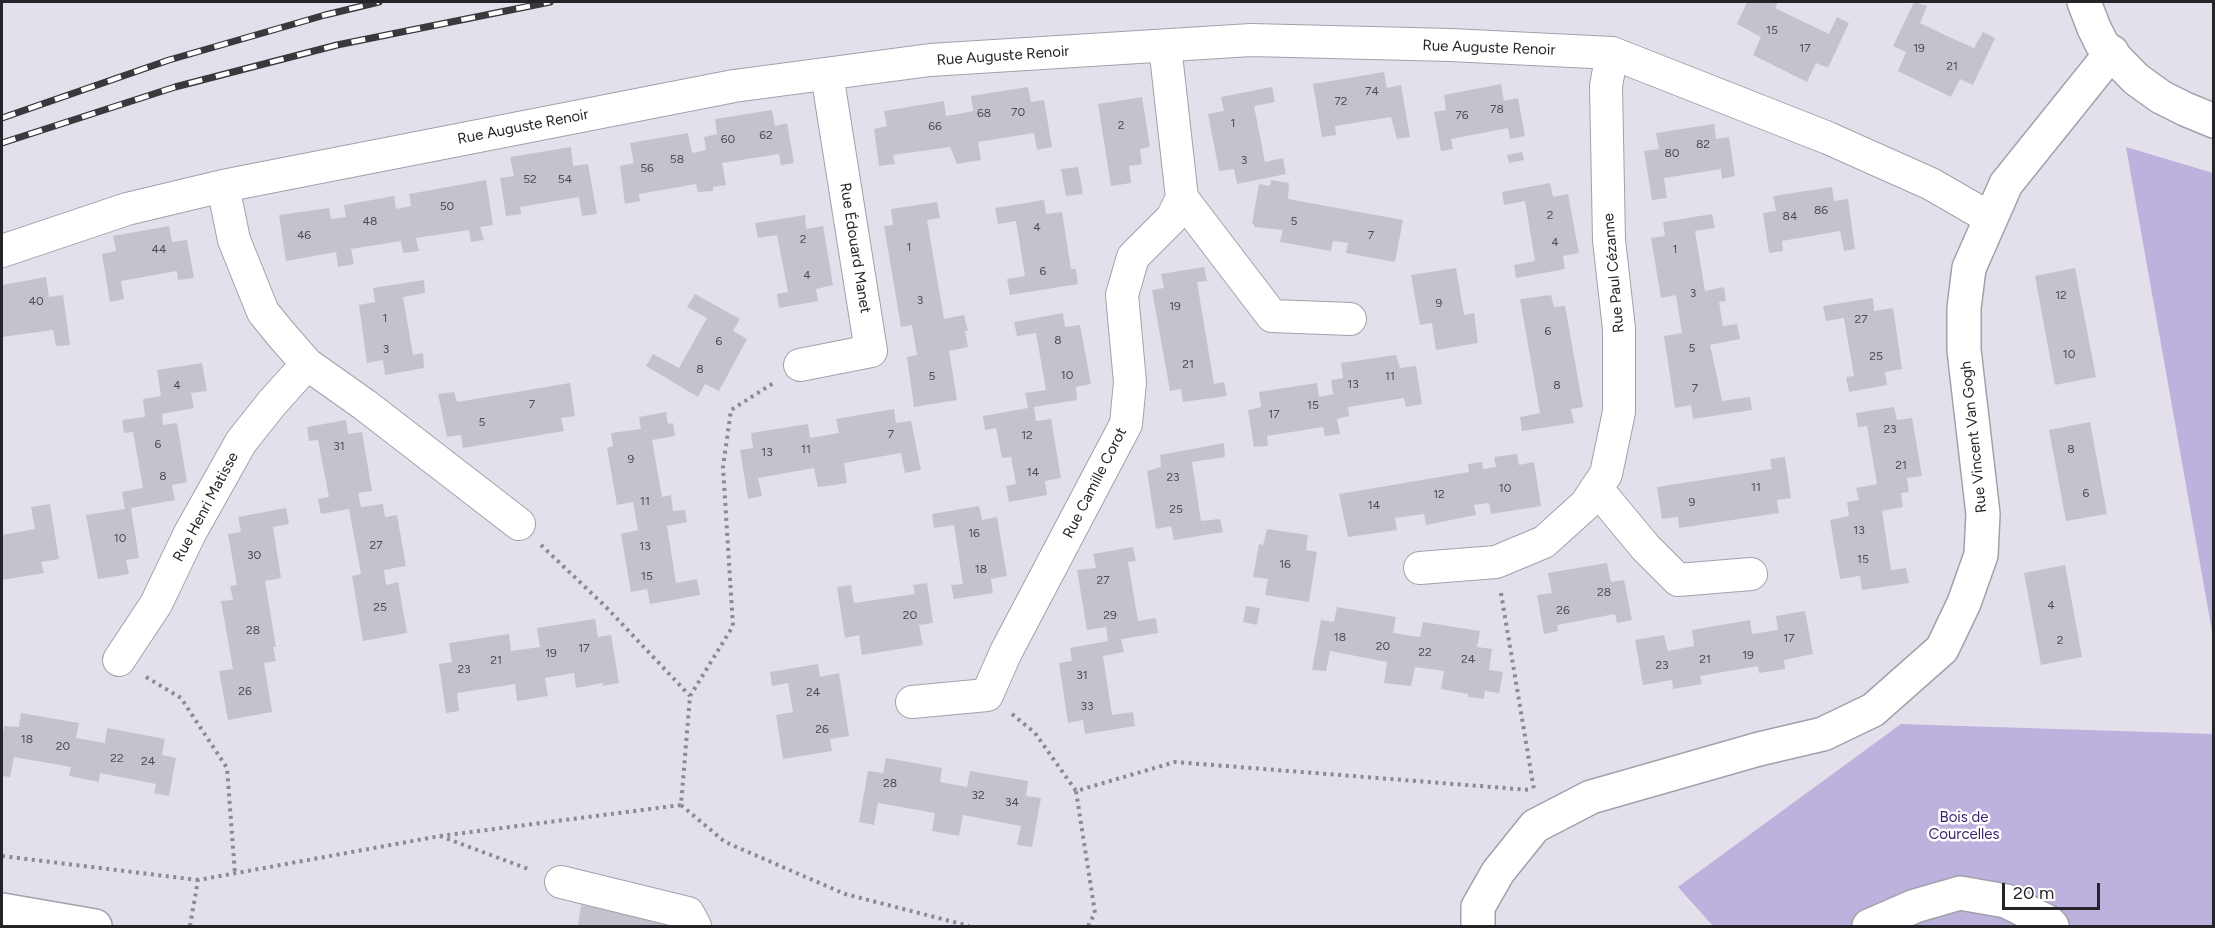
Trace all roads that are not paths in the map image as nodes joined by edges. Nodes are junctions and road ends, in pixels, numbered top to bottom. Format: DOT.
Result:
graph roads {
  1 [pos="2084,2"];
  2 [pos="1165,46"];
  3 [pos="2112,52"];
  4 [pos="1611,53"];
  5 [pos="827,74"];
  6 [pos="2214,121"];
  7 [pos="223,186"];
  8 [pos="1182,198"];
  9 [pos="1990,218"];
  10 [pos="2,251"];
  11 [pos="1350,319"];
  12 [pos="307,364"];
  13 [pos="800,365"];
  14 [pos="1597,489"];
  15 [pos="519,524"];
  16 [pos="1420,568"];
  17 [pos="1751,574"];
  18 [pos="119,660"];
  19 [pos="912,702"];
  20 [pos="561,882"];
  21 [pos="2,910"];
  22 [pos="95,927"];
  23 [pos="696,927"];
  24 [pos="1478,927"];
  25 [pos="1869,927"];
  26 [pos="2052,927"];
  1 -- 3 [label="street"];
  2 -- 4 [label="street, Rue Auguste Renoir"];
  2 -- 5 [label="street, Rue Auguste Renoir"];
  2 -- 8 [label="street"];
  3 -- 6 [label="street"];
  3 -- 9 [label="street, Rue Vincent Van Gogh"];
  4 -- 9 [label="street, Rue Auguste Renoir"];
  4 -- 14 [label="street, Rue Paul Cézanne"];
  5 -- 7 [label="street, Rue Auguste Renoir"];
  5 -- 13 [label="street, Rue Édouard Manet"];
  7 -- 10 [label="street, Rue Auguste Renoir"];
  7 -- 12 [label="street"];
  8 -- 11 [label="street"];
  8 -- 19 [label="street, Rue Camille Corot"];
  9 -- 24 [label="street, Rue Vincent Van Gogh"];
  12 -- 15 [label="street"];
  12 -- 18 [label="street, Rue Henri Matisse"];
  14 -- 16 [label="street, Rue Paul Cézanne"];
  14 -- 17 [label="street"];
  20 -- 23 [label="street"];
  21 -- 22 [label="street"];
  25 -- 26 [label="street"];
}
